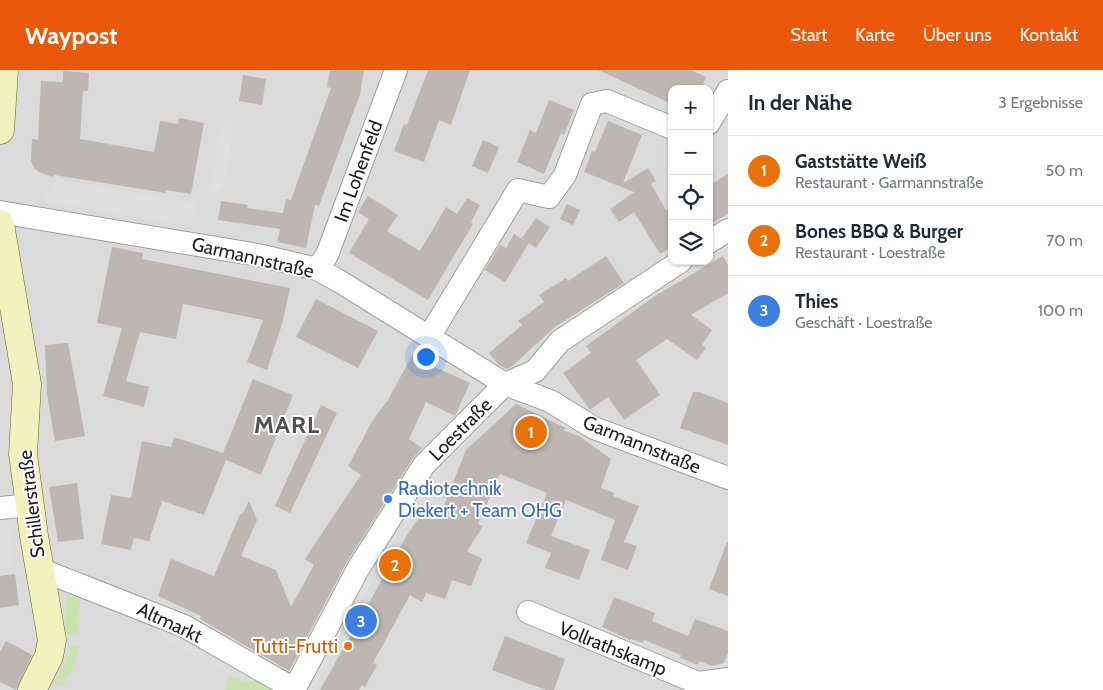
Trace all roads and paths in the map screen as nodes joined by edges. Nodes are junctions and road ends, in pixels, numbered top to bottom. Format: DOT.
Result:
graph roads {
  1 [pos="4,70"];
  2 [pos="396,70"];
  3 [pos="728,91"];
  4 [pos="713,116"];
  5 [pos="668,126"];
  6 [pos="0,130"];
  7 [pos="0,212"];
  8 [pos="0,224"];
  9 [pos="728,230"];
  10 [pos="713,239"];
  11 [pos="675,265"];
  12 [pos="317,269"];
  13 [pos="429,337"];
  14 [pos="505,384"];
  15 [pos="728,478"];
  16 [pos="31,505"];
  17 [pos="0,508"];
  18 [pos="39,569"];
  19 [pos="528,612"];
  20 [pos="728,679"];
  21 [pos="294,689"];
  22 [pos="32,690"];
  1 -- 6 [label="street"];
  2 -- 12 [label="street, Im Lohenfeld"];
  3 -- 4 [label="street"];
  5 -- 13 [label="street"];
  7 -- 12 [label="street, Garmannstraße"];
  8 -- 16 [label="street, Schillerstraße"];
  9 -- 10 [label="street"];
  11 -- 14 [label="street, Loestraße"];
  12 -- 13 [label="street, Garmannstraße"];
  13 -- 14 [label="street, Garmannstraße"];
  14 -- 15 [label="street, Garmannstraße"];
  14 -- 21 [label="street, Loestraße"];
  16 -- 17 [label="street"];
  16 -- 18 [label="street, Schillerstraße"];
  18 -- 21 [label="street, Altmarkt"];
  18 -- 22 [label="street, Schillerstraße"];
  19 -- 20 [label="street, Vollrathskamp"];
}
